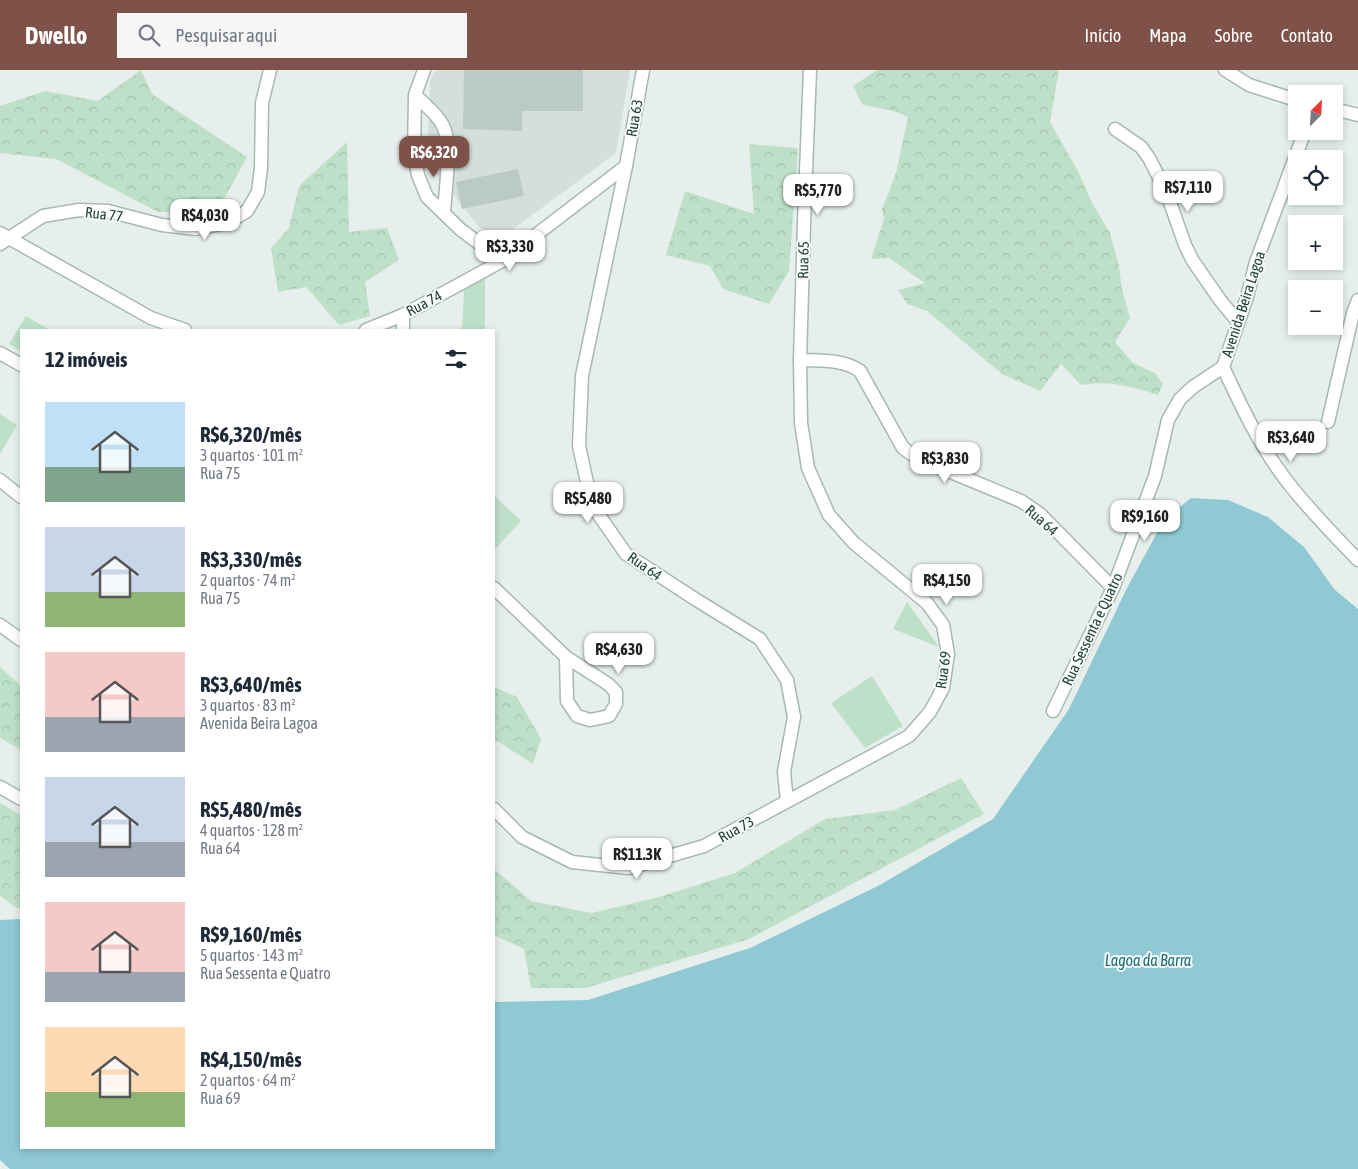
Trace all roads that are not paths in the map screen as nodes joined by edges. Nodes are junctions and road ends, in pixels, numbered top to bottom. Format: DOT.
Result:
graph roads {
  1 [pos="270,70"];
  2 [pos="424,70"];
  3 [pos="643,70"];
  4 [pos="810,70"];
  5 [pos="1225,70"];
  6 [pos="415,95"];
  7 [pos="1288,97"];
  8 [pos="1343,112"];
  9 [pos="1358,115"];
  10 [pos="1115,129"];
  11 [pos="1302,140"];
  12 [pos="626,166"];
  13 [pos="444,213"];
  14 [pos="3,238"];
  15 [pos="502,261"];
  16 [pos="1358,300"];
  17 [pos="403,315"];
  18 [pos="1238,322"];
  19 [pos="182,329"];
  20 [pos="368,329"];
  21 [pos="403,329"];
  22 [pos="0,353"];
  23 [pos="800,360"];
  24 [pos="20,364"];
  25 [pos="1223,367"];
  26 [pos="1328,422"];
  27 [pos="0,480"];
  28 [pos="20,496"];
  29 [pos="1358,560"];
  30 [pos="1113,588"];
  31 [pos="495,589"];
  32 [pos="0,625"];
  33 [pos="20,639"];
  34 [pos="566,657"];
  35 [pos="1053,711"];
  36 [pos="0,786"];
  37 [pos="20,798"];
  38 [pos="787,800"];
  39 [pos="495,810"];
  1 -- 14 [label="street, Rua 77"];
  2 -- 6 [label="street"];
  3 -- 12 [label="street, Rua 63"];
  4 -- 23 [label="street, Rua 65"];
  5 -- 7 [label="street"];
  6 -- 13 [label="street"];
  6 -- 13 [label="street"];
  8 -- 9 [label="street"];
  10 -- 18 [label="street"];
  11 -- 18 [label="street, Avenida Beira Lagoa"];
  12 -- 15 [label="street, Rua 74"];
  12 -- 38 [label="street, Rua 64"];
  13 -- 15 [label="street"];
  14 -- 19 [label="street"];
  15 -- 17 [label="street, Rua 74"];
  16 -- 26 [label="street"];
  17 -- 20 [label="street, Rua 74"];
  17 -- 21 [label="street"];
  18 -- 25 [label="street, Avenida Beira Lagoa"];
  22 -- 24 [label="street"];
  23 -- 30 [label="street, Rua 64"];
  23 -- 38 [label="street, Rua 69"];
  25 -- 29 [label="street, Avenida Beira Lagoa"];
  25 -- 30 [label="street, Rua Sessenta e Quatro"];
  27 -- 28 [label="street"];
  30 -- 35 [label="street, Rua Sessenta e Quatro"];
  31 -- 34 [label="street"];
  32 -- 33 [label="street"];
  34 -- 34 [label="street"];
  36 -- 37 [label="street"];
  38 -- 39 [label="street, Rua 73"];
}
